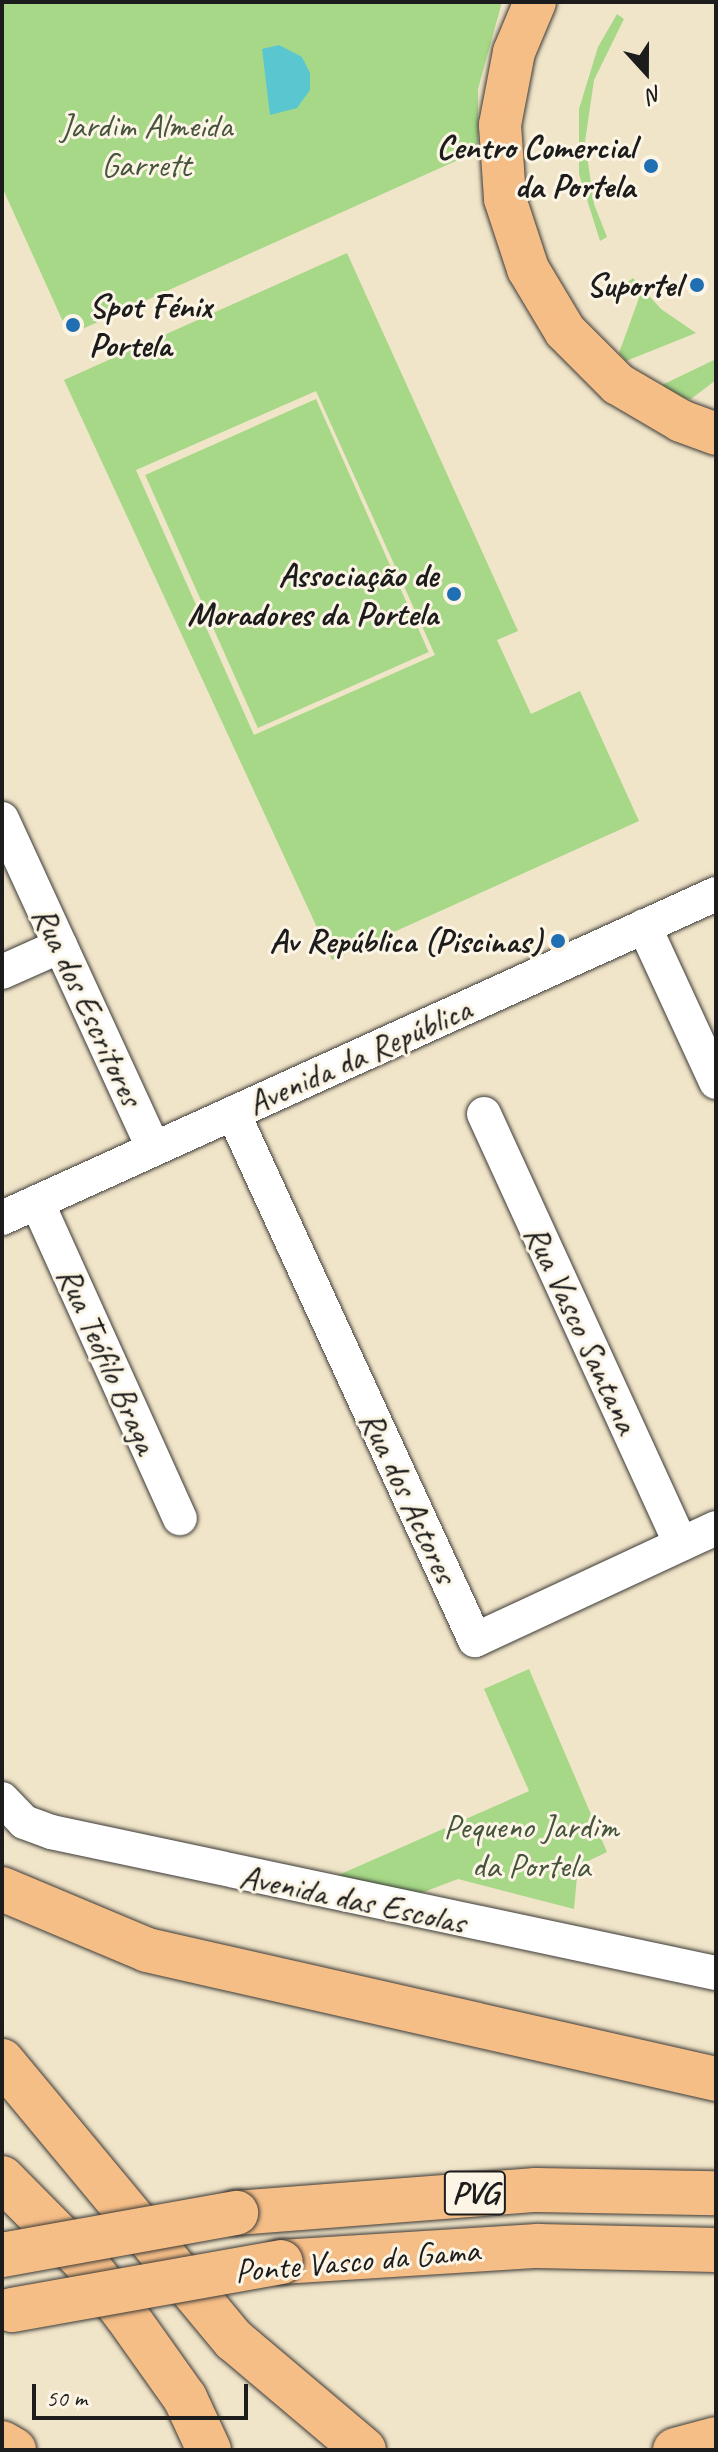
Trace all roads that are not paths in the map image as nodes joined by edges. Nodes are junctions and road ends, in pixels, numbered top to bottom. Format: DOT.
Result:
graph roads {
  1 [pos="535,2"];
  2 [pos="716,434"];
  3 [pos="2,819"];
  4 [pos="716,894"];
  5 [pos="644,926"];
  6 [pos="60,946"];
  7 [pos="2,972"];
  8 [pos="716,1082"];
  9 [pos="233,1113"];
  10 [pos="484,1114"];
  11 [pos="154,1149"];
  12 [pos="37,1202"];
  13 [pos="2,1218"];
  14 [pos="180,1518"];
  15 [pos="716,1528"];
  16 [pos="681,1544"];
  17 [pos="2,1799"];
  18 [pos="2,1889"];
  19 [pos="716,1973"];
  20 [pos="2,2061"];
  21 [pos="716,2079"];
  22 [pos="2,2178"];
  23 [pos="716,2193"];
  24 [pos="716,2250"];
  25 [pos="2,2255"];
  26 [pos="7,2311"];
  27 [pos="716,2439"];
  28 [pos="2,2443"];
  29 [pos="14,2450"];
  30 [pos="209,2450"];
  31 [pos="364,2450"];
  32 [pos="675,2450"];
  1 -- 2 [label="main road"];
  3 -- 6 [label="street, Rua dos Escritores"];
  4 -- 5 [label="street, Avenida da República"];
  5 -- 8 [label="street"];
  5 -- 9 [label="street, Avenida da República"];
  6 -- 7 [label="street"];
  6 -- 11 [label="street, Rua dos Escritores"];
  9 -- 11 [label="street, Avenida da República"];
  9 -- 16 [label="street, Rua dos Actores"];
  10 -- 16 [label="street, Rua Vasco Santana"];
  11 -- 12 [label="street, Avenida da República"];
  12 -- 13 [label="street, Avenida da República"];
  12 -- 14 [label="street, Rua Teófilo Braga"];
  15 -- 16 [label="street, Rua dos Actores"];
  17 -- 19 [label="street, Avenida das Escolas"];
  18 -- 21 [label="highway"];
  20 -- 31 [label="highway"];
  22 -- 30 [label="highway"];
  23 -- 25 [label="highway, Ponte Vasco da Gama / PVG, bridge"];
  24 -- 26 [label="highway, Ponte Vasco da Gama / PVG, bridge"];
  27 -- 32 [label="highway"];
  28 -- 29 [label="highway"];
}
